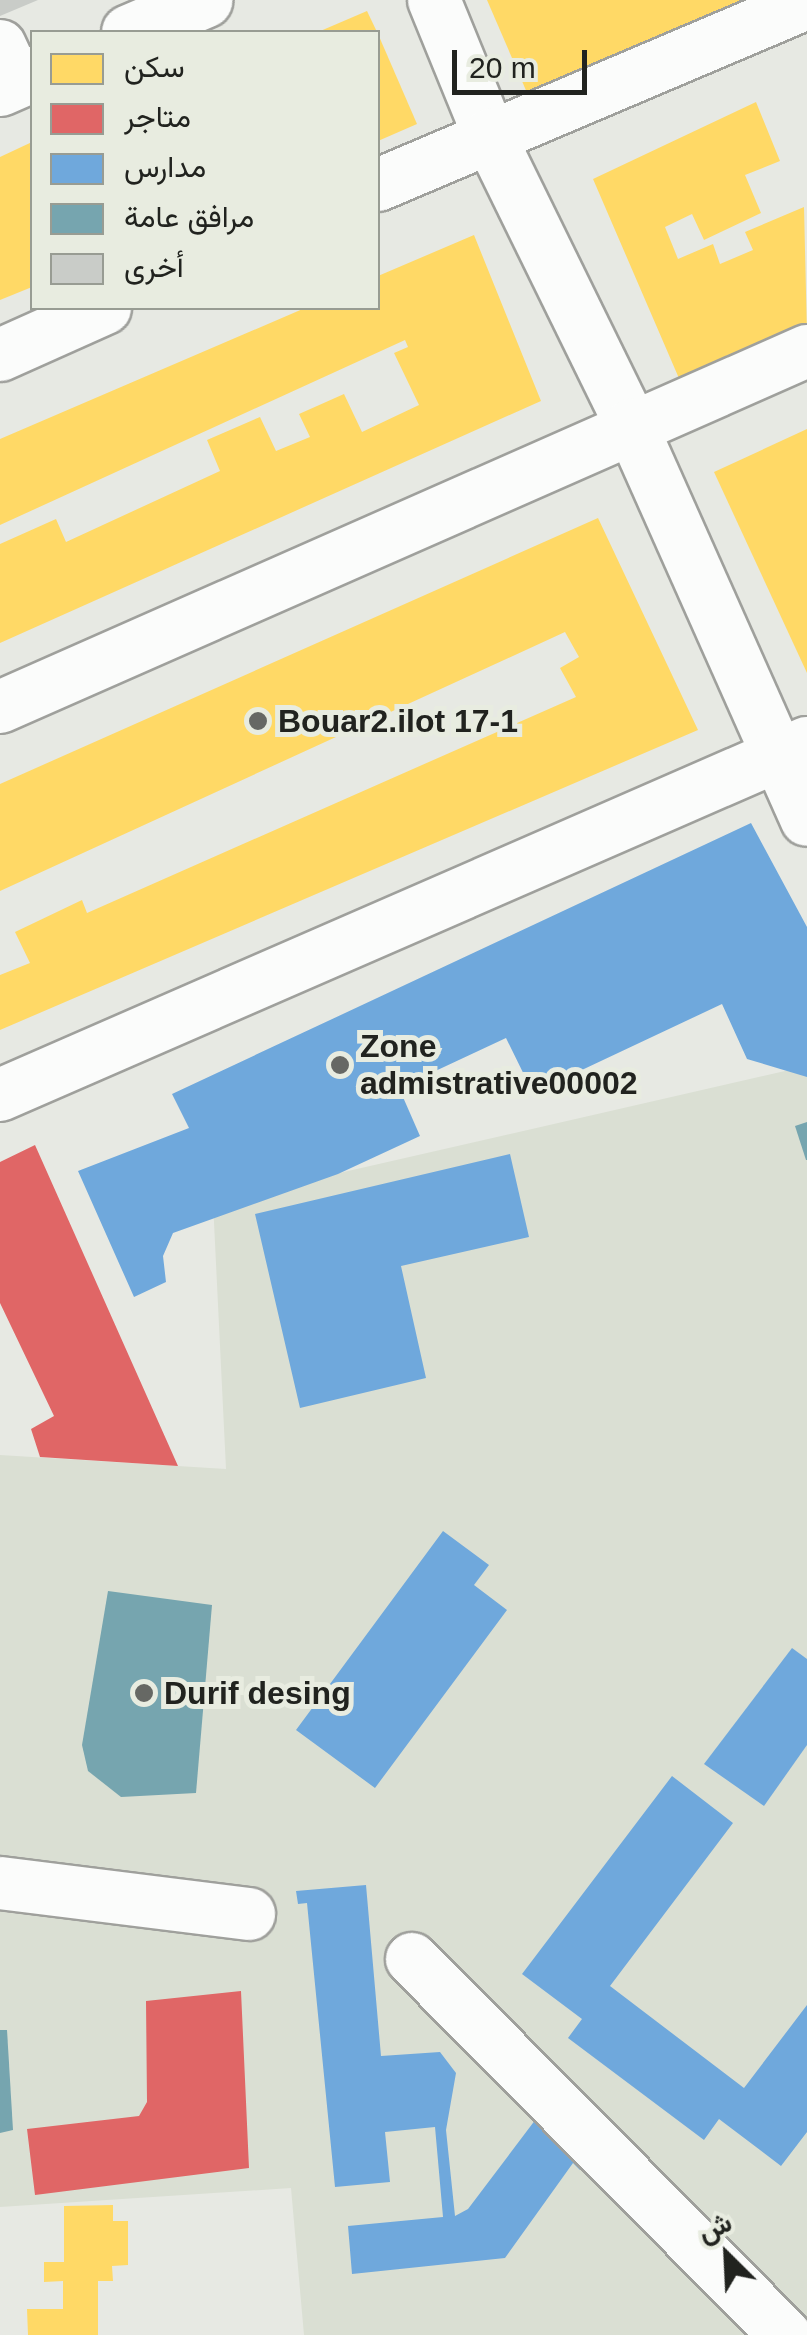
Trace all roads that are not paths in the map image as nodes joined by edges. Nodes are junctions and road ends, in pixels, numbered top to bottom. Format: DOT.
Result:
graph roads {
  1 [pos="204,0"];
  2 [pos="434,0"];
  3 [pos="807,4"];
  4 [pos="134,30"];
  5 [pos="489,135"];
  6 [pos="380,184"];
  7 [pos="101,310"];
  8 [pos="807,351"];
  9 [pos="0,355"];
  10 [pos="631,425"];
  11 [pos="0,708"];
  12 [pos="794,749"];
  13 [pos="807,820"];
  14 [pos="0,1095"];
  15 [pos="0,1884"];
  16 [pos="250,1914"];
  17 [pos="412,1959"];
  18 [pos="784,2335"];
  1 -- 4 [label="street"];
  2 -- 5 [label="street"];
  3 -- 5 [label="street"];
  5 -- 6 [label="street"];
  5 -- 10 [label="street"];
  7 -- 9 [label="street"];
  8 -- 10 [label="street"];
  10 -- 11 [label="street"];
  10 -- 12 [label="street"];
  12 -- 13 [label="street"];
  12 -- 14 [label="street"];
  15 -- 16 [label="street"];
  17 -- 18 [label="street"];
}
